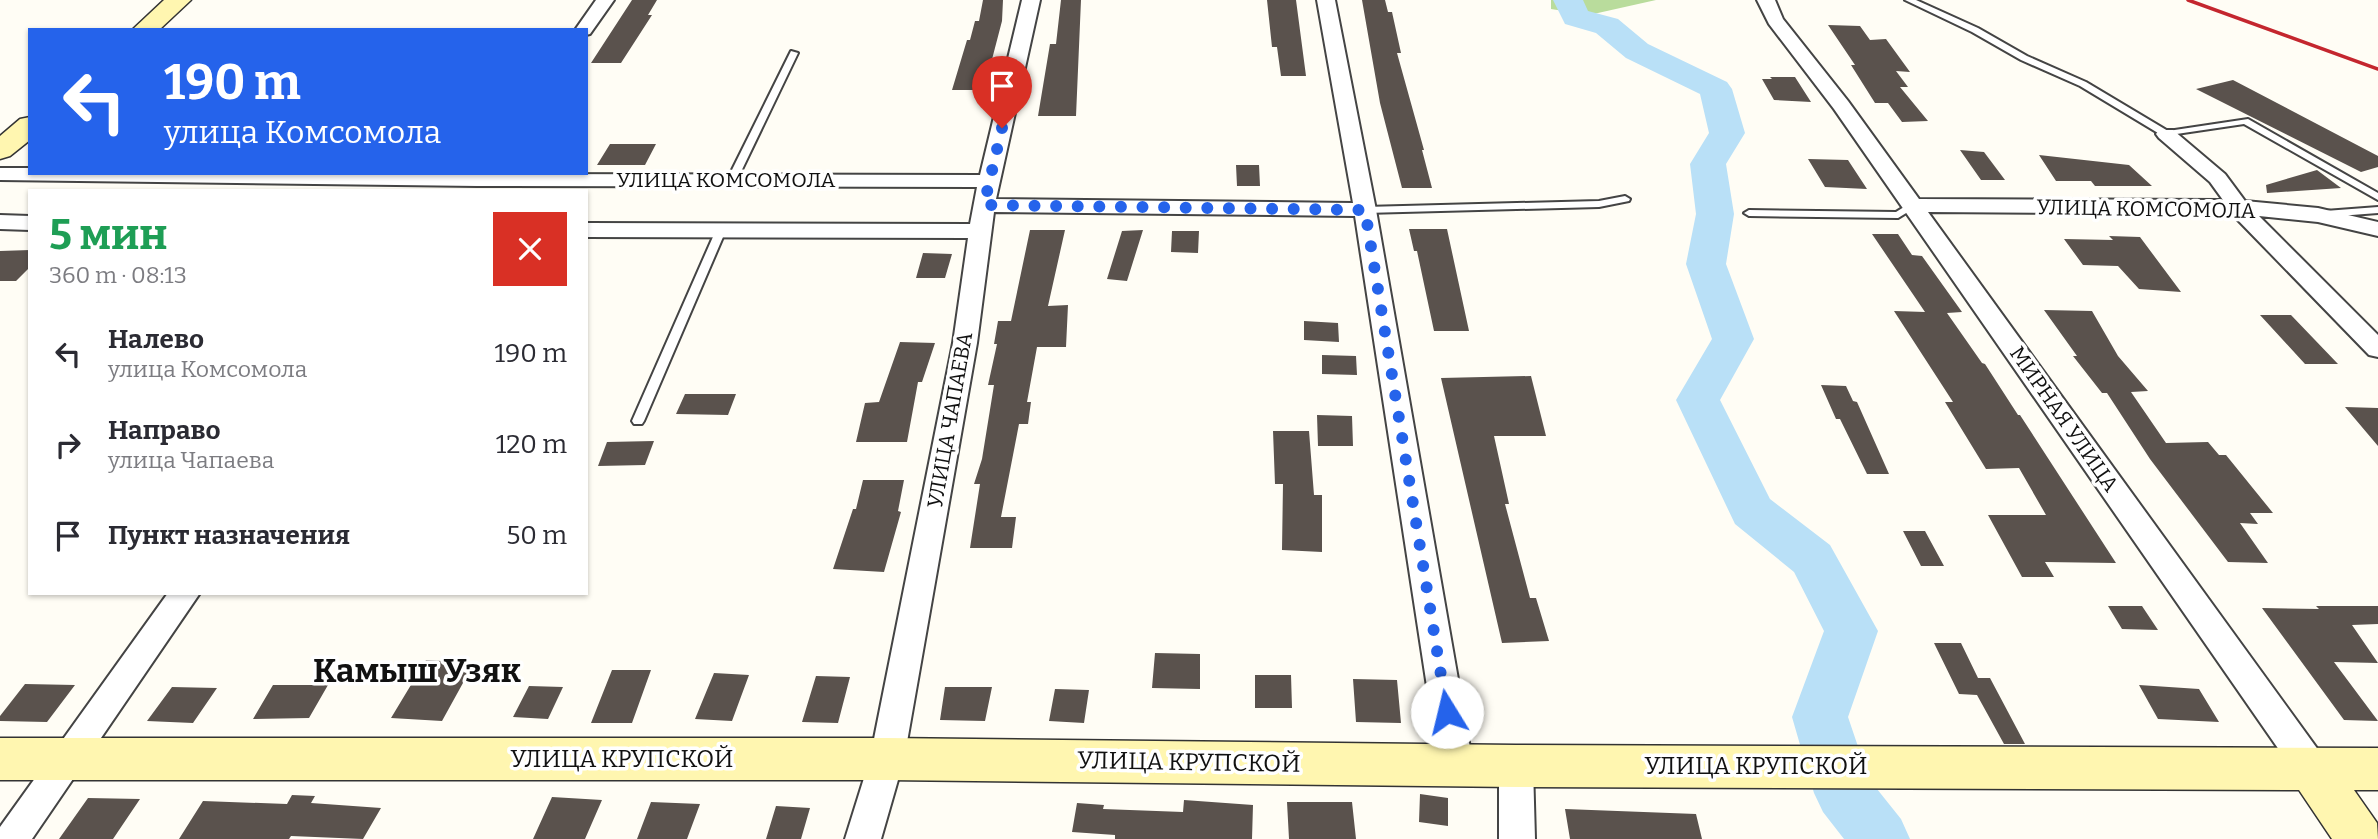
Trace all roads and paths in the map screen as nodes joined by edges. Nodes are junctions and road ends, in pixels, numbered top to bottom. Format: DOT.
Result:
graph roads {
  1 [pos="179,0"];
  2 [pos="606,0"];
  3 [pos="1031,0"];
  4 [pos="1326,0"];
  5 [pos="1766,0"];
  6 [pos="1909,0"];
  7 [pos="146,28"];
  8 [pos="585,28"];
  9 [pos="794,52"];
  10 [pos="28,127"];
  11 [pos="2166,134"];
  12 [pos="0,150"];
  13 [pos="0,174"];
  14 [pos="28,174"];
  15 [pos="68,175"];
  16 [pos="732,180"];
  17 [pos="476,181"];
  18 [pos="987,193"];
  19 [pos="2378,197"];
  20 [pos="1625,199"];
  21 [pos="1912,205"];
  22 [pos="2238,207"];
  23 [pos="1365,210"];
  24 [pos="2378,210"];
  25 [pos="1749,213"];
  26 [pos="2318,215"];
  27 [pos="0,222"];
  28 [pos="28,223"];
  29 [pos="2378,229"];
  30 [pos="588,230"];
  31 [pos="721,230"];
  32 [pos="979,231"];
  33 [pos="2378,349"];
  34 [pos="638,421"];
  35 [pos="184,595"];
  36 [pos="0,759"];
  37 [pos="67,759"];
  38 [pos="887,759"];
  39 [pos="1456,765"];
  40 [pos="1516,766"];
  41 [pos="2312,769"];
  42 [pos="2378,769"];
  43 [pos="12,839"];
  44 [pos="863,839"];
  45 [pos="1517,839"];
  46 [pos="2360,839"];
  1 -- 7 [label="main road"];
  2 -- 8 [label="street"];
  3 -- 18 [label="street, УЛИЦА ЧАПАЕВА"];
  4 -- 23 [label="street"];
  5 -- 21 [label="street, МИРНАЯ УЛИЦА"];
  6 -- 11 [label="lane"];
  9 -- 16 [label="lane"];
  10 -- 12 [label="main road"];
  11 -- 19 [label="lane"];
  11 -- 22 [label="street"];
  13 -- 14 [label="street, УЛИЦА КОМСОМОЛА"];
  15 -- 17 [label="street, УЛИЦА КОМСОМОЛА"];
  16 -- 17 [label="street, УЛИЦА КОМСОМОЛА"];
  16 -- 18 [label="street, УЛИЦА КОМСОМОЛА"];
  18 -- 23 [label="street, УЛИЦА КОМСОМОЛА"];
  18 -- 32 [label="street, УЛИЦА ЧАПАЕВА"];
  20 -- 23 [label="lane"];
  21 -- 22 [label="street, УЛИЦА КОМСОМОЛА"];
  21 -- 25 [label="lane"];
  21 -- 41 [label="street, МИРНАЯ УЛИЦА"];
  22 -- 26 [label="street, УЛИЦА КОМСОМОЛА"];
  22 -- 33 [label="street"];
  23 -- 39 [label="street"];
  24 -- 26 [label="lane"];
  26 -- 29 [label="street, УЛИЦА КОМСОМОЛА"];
  27 -- 28 [label="street"];
  30 -- 31 [label="street"];
  31 -- 32 [label="street"];
  31 -- 34 [label="lane"];
  32 -- 38 [label="street, УЛИЦА ЧАПАЕВА"];
  35 -- 37 [label="street"];
  36 -- 37 [label="main road, УЛИЦА КРУПСКОЙ"];
  37 -- 38 [label="main road, УЛИЦА КРУПСКОЙ"];
  37 -- 43 [label="street"];
  38 -- 39 [label="main road, УЛИЦА КРУПСКОЙ"];
  38 -- 44 [label="street, УЛИЦА ЧАПАЕВА"];
  39 -- 40 [label="main road, УЛИЦА КРУПСКОЙ"];
  40 -- 41 [label="main road, УЛИЦА КРУПСКОЙ"];
  40 -- 45 [label="street"];
  41 -- 42 [label="main road, УЛИЦА КРУПСКОЙ"];
  41 -- 46 [label="main road, МИРНАЯ УЛИЦА"];
}
